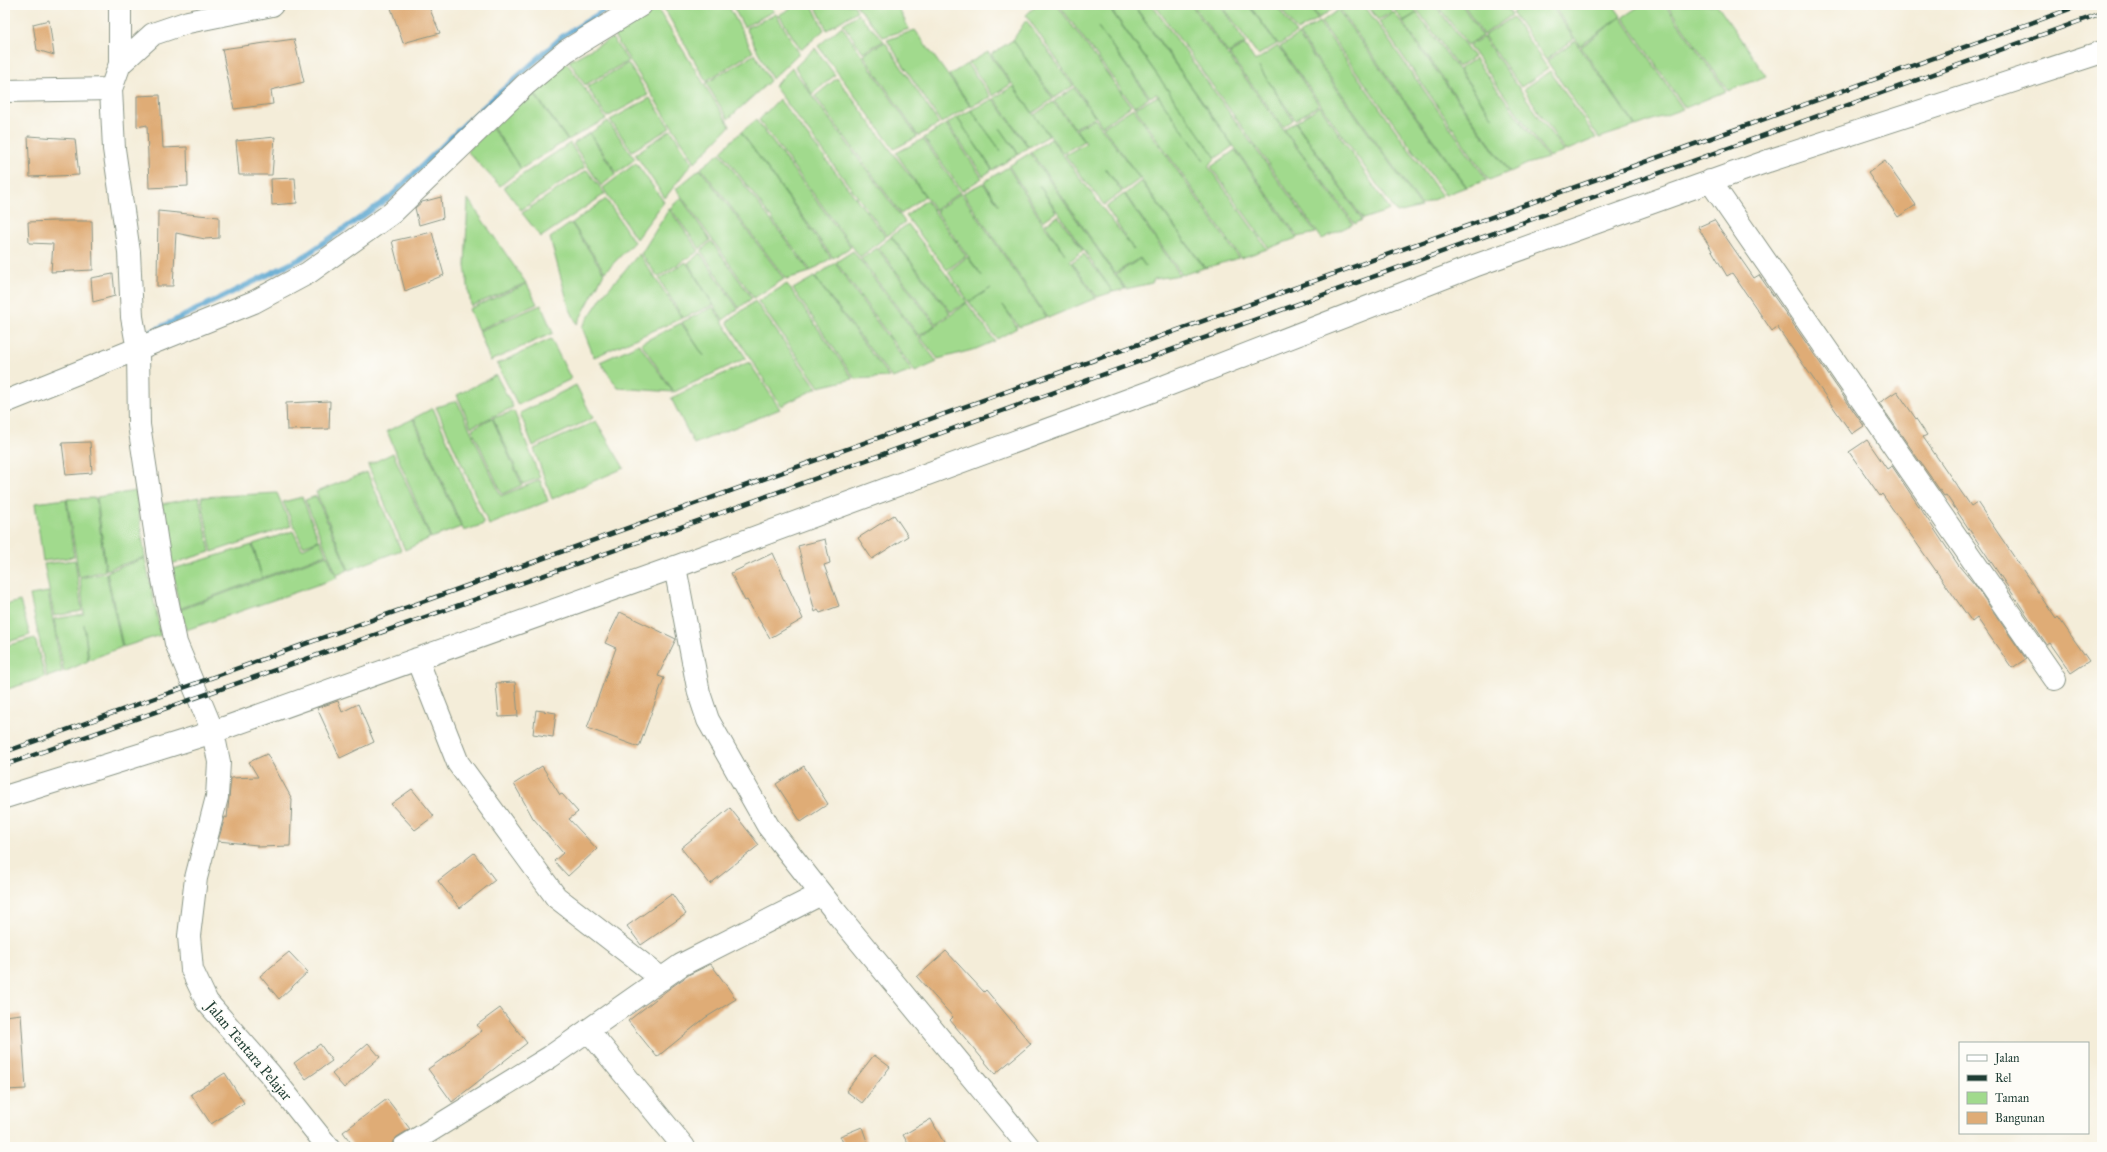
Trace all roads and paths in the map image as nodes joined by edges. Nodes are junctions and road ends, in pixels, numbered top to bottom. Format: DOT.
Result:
graph roads {
  1 [pos="120,5"];
  2 [pos="272,5"];
  3 [pos="641,5"];
  4 [pos="2102,52"];
  5 [pos="120,64"];
  6 [pos="111,89"];
  7 [pos="5,91"];
  8 [pos="1710,181"];
  9 [pos="138,348"];
  10 [pos="5,402"];
  11 [pos="675,567"];
  12 [pos="417,659"];
  13 [pos="2055,679"];
  14 [pos="213,732"];
  15 [pos="5,797"];
  16 [pos="821,894"];
  17 [pos="662,979"];
  18 [pos="588,1030"];
  19 [pos="1023,1145"];
  20 [pos="328,1147"];
  21 [pos="404,1147"];
  22 [pos="684,1147"];
  1 -- 5 [label="street"];
  2 -- 5 [label="street"];
  3 -- 9 [label="street"];
  4 -- 8 [label="street"];
  5 -- 6 [label="street"];
  6 -- 7 [label="street"];
  6 -- 9 [label="street, Jalan Tentara Pelajar"];
  8 -- 11 [label="street"];
  8 -- 13 [label="street"];
  9 -- 10 [label="street"];
  9 -- 14 [label="street, Jalan Tentara Pelajar"];
  11 -- 12 [label="street"];
  11 -- 16 [label="street"];
  12 -- 14 [label="street"];
  12 -- 17 [label="street"];
  14 -- 15 [label="street"];
  14 -- 20 [label="street, Jalan Tentara Pelajar"];
  16 -- 17 [label="street"];
  16 -- 19 [label="street"];
  17 -- 18 [label="street"];
  18 -- 21 [label="street"];
  18 -- 22 [label="street"];
}
